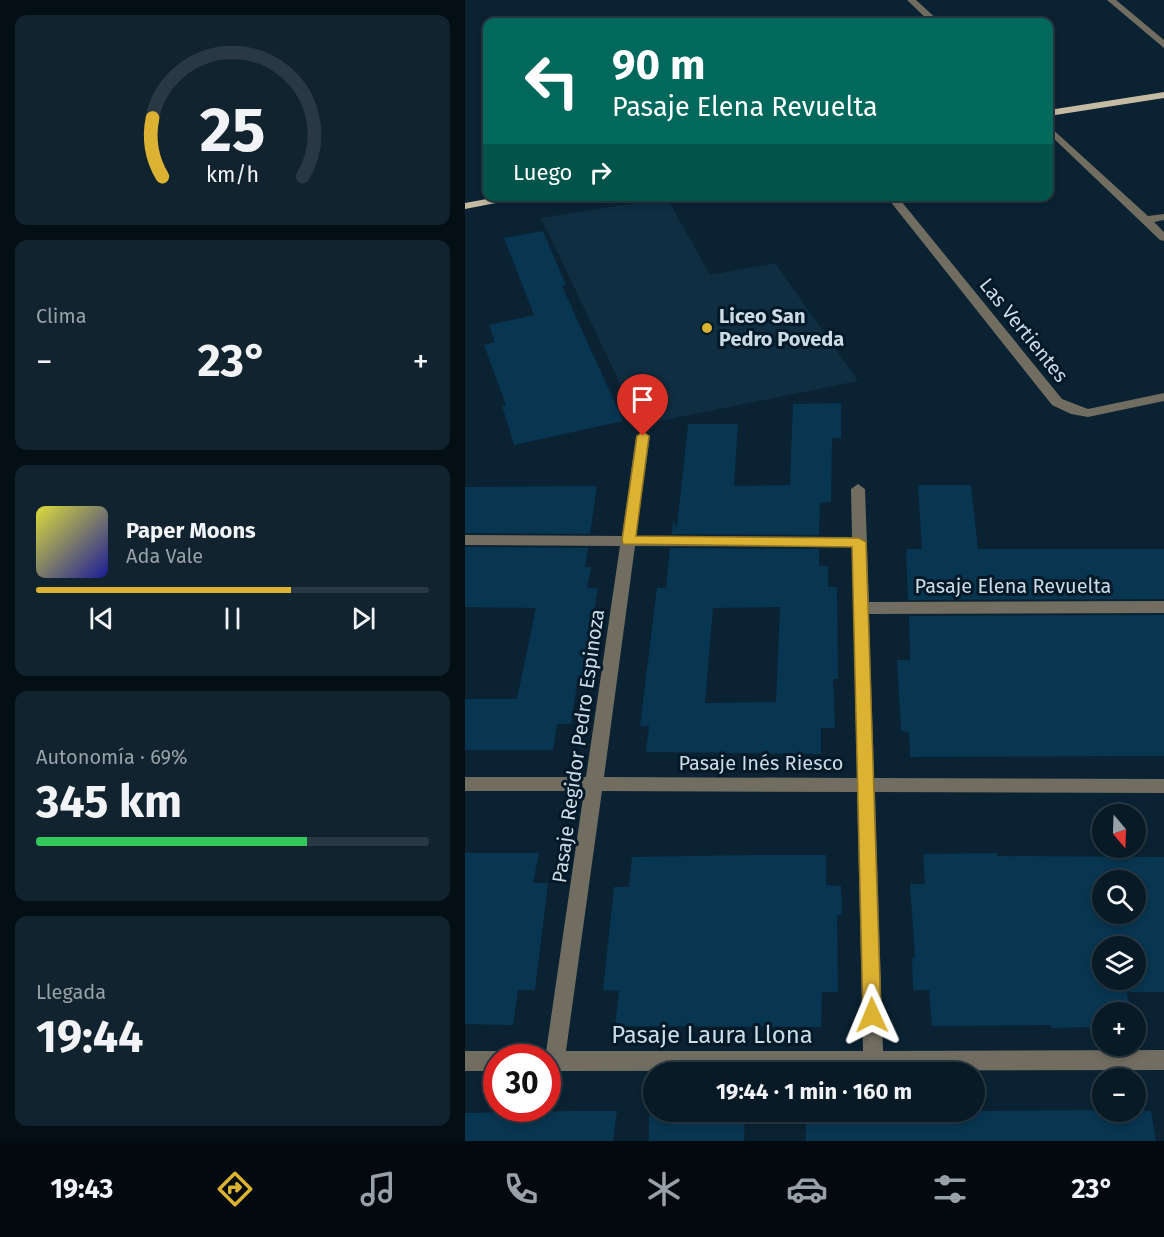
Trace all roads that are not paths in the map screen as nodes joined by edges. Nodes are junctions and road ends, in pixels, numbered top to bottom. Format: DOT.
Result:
graph roads {
  1 [pos="912,0"];
  2 [pos="917,0"];
  3 [pos="1111,0"];
  4 [pos="931,18"];
  5 [pos="1164,45"];
  6 [pos="1164,95"];
  7 [pos="1053,112"];
  8 [pos="1053,133"];
  9 [pos="496,201"];
  10 [pos="895,201"];
  11 [pos="465,206"];
  12 [pos="1164,217"];
  13 [pos="1145,220"];
  14 [pos="1164,238"];
  15 [pos="1164,397"];
  16 [pos="643,436"];
  17 [pos="858,489"];
  18 [pos="465,540"];
  19 [pos="628,540"];
  20 [pos="859,542"];
  21 [pos="1164,607"];
  22 [pos="861,608"];
  23 [pos="594,783"];
  24 [pos="465,784"];
  25 [pos="866,784"];
  26 [pos="1164,786"];
  27 [pos="554,1044"];
  28 [pos="1164,1060"];
  29 [pos="465,1061"];
  30 [pos="483,1061"];
  31 [pos="561,1061"];
  32 [pos="873,1061"];
  1 -- 2 [label="street"];
  1 -- 4 [label="street"];
  3 -- 5 [label="street"];
  6 -- 7 [label="main road"];
  8 -- 13 [label="street"];
  9 -- 11 [label="main road"];
  10 -- 15 [label="street, Las Vertientes"];
  12 -- 13 [label="street"];
  13 -- 14 [label="street"];
  16 -- 19 [label="street, Pasaje Regidor Pedro Espinoza"];
  17 -- 20 [label="street"];
  18 -- 19 [label="street"];
  19 -- 20 [label="street"];
  19 -- 23 [label="street, Pasaje Regidor Pedro Espinoza"];
  20 -- 22 [label="street"];
  21 -- 22 [label="street, Pasaje Elena Revuelta"];
  22 -- 25 [label="street"];
  23 -- 24 [label="street, Pasaje Inés Riesco"];
  23 -- 25 [label="street, Pasaje Inés Riesco"];
  23 -- 27 [label="street, Pasaje Regidor Pedro Espinoza"];
  25 -- 26 [label="street, Pasaje Inés Riesco"];
  25 -- 32 [label="street"];
  28 -- 32 [label="street, Pasaje Laura Llona"];
  29 -- 30 [label="street"];
  31 -- 32 [label="street, Pasaje Laura Llona"];
}
